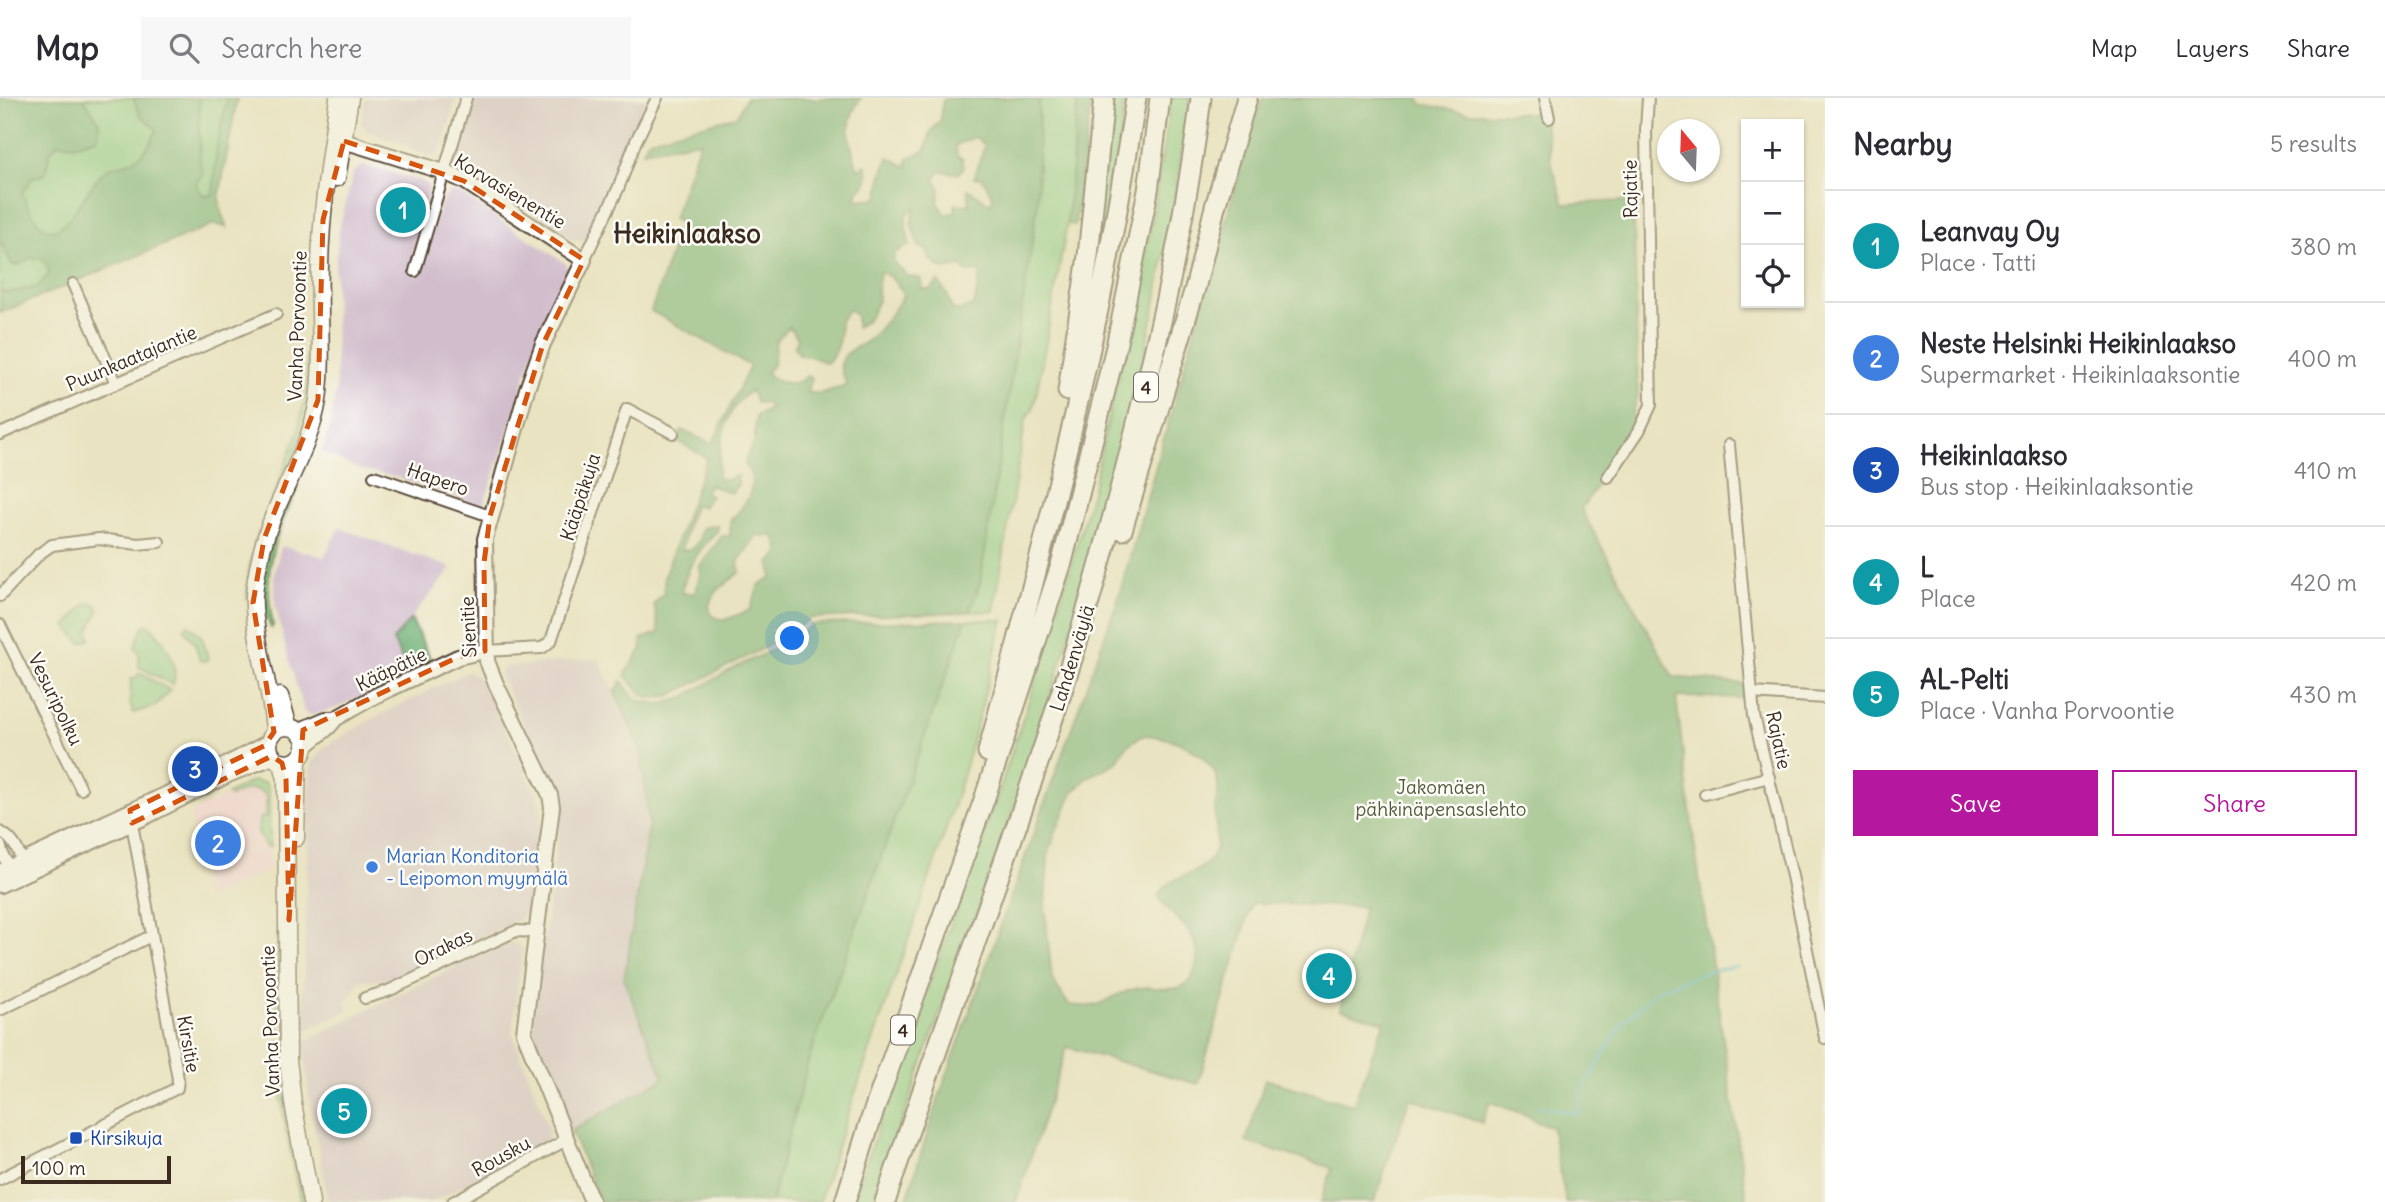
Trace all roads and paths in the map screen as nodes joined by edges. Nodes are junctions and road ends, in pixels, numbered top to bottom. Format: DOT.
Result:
graph roads {
  1 [pos="338,98"];
  2 [pos="351,98"];
  3 [pos="466,98"];
  4 [pos="656,98"];
  5 [pos="1104,98"];
  6 [pos="1136,98"];
  7 [pos="1160,98"];
  8 [pos="1201,98"];
  9 [pos="1247,98"];
  10 [pos="1545,98"];
  11 [pos="1648,98"];
  12 [pos="1549,118"];
  13 [pos="338,139"];
  14 [pos="444,172"];
  15 [pos="584,260"];
  16 [pos="415,271"];
  17 [pos="73,284"];
  18 [pos="275,314"];
  19 [pos="116,383"];
  20 [pos="673,433"];
  21 [pos="0,434"];
  22 [pos="1729,445"];
  23 [pos="374,476"];
  24 [pos="1608,477"];
  25 [pos="490,516"];
  26 [pos="159,542"];
  27 [pos="1041,554"];
  28 [pos="0,596"];
  29 [pos="0,625"];
  30 [pos="548,645"];
  31 [pos="485,651"];
  32 [pos="1068,672"];
  33 [pos="1752,692"];
  34 [pos="1825,698"];
  35 [pos="286,745"];
  36 [pos="1769,777"];
  37 [pos="81,789"];
  38 [pos="1705,794"];
  39 [pos="131,817"];
  40 [pos="0,832"];
  41 [pos="0,845"];
  42 [pos="963,859"];
  43 [pos="13,869"];
  44 [pos="0,885"];
  45 [pos="536,932"];
  46 [pos="151,936"];
  47 [pos="1812,969"];
  48 [pos="1825,969"];
  49 [pos="365,998"];
  50 [pos="0,1010"];
  51 [pos="1825,1038"];
  52 [pos="566,1140"];
  53 [pos="0,1179"];
  54 [pos="311,1202"];
  55 [pos="453,1202"];
  56 [pos="592,1202"];
  57 [pos="845,1202"];
  58 [pos="885,1202"];
  1 -- 13 [label="main road, Vanha Porvoontie"];
  2 -- 13 [label="main road, Vanha Porvoontie"];
  3 -- 14 [label="street"];
  4 -- 15 [label="street, Sienitie"];
  5 -- 27 [label="highway"];
  6 -- 27 [label="highway"];
  7 -- 42 [label="highway, Lahdenväylä / 4"];
  8 -- 32 [label="highway, Lahdenväylä / 4"];
  9 -- 32 [label="highway"];
  10 -- 12 [label="street"];
  11 -- 24 [label="street, Rajatie"];
  13 -- 14 [label="street, Korvasienentie"];
  13 -- 35 [label="main road, Vanha Porvoontie"];
  14 -- 15 [label="street, Korvasienentie"];
  14 -- 16 [label="street"];
  15 -- 25 [label="street, Sienitie"];
  17 -- 19 [label="street"];
  18 -- 19 [label="street, Puunkaatajantie"];
  19 -- 21 [label="street, Puunkaatajantie"];
  20 -- 30 [label="street, Kääpäkuja"];
  22 -- 33 [label="street, Rajatie"];
  23 -- 25 [label="street, Hapero"];
  25 -- 31 [label="street, Sienitie"];
  26 -- 28 [label="street"];
  27 -- 42 [label="highway"];
  29 -- 37 [label="street, Vesuripolku"];
  30 -- 31 [label="street, Kääpätie"];
  31 -- 35 [label="street, Kääpätie"];
  31 -- 45 [label="street, Sienitie"];
  32 -- 58 [label="highway, Lahdenväylä / 4"];
  33 -- 34 [label="street"];
  33 -- 36 [label="street, Rajatie"];
  35 -- 39 [label="street, Kääpätie"];
  35 -- 54 [label="main road, Vanha Porvoontie"];
  36 -- 38 [label="street"];
  36 -- 47 [label="street, Rajatie"];
  39 -- 43 [label="street, Kääpätie"];
  39 -- 46 [label="street, Kirsitie"];
  40 -- 43 [label="street"];
  41 -- 43 [label="street"];
  42 -- 57 [label="highway, Lahdenväylä / 4"];
  43 -- 44 [label="street, Kääpätie"];
  45 -- 49 [label="street, Orakas"];
  45 -- 52 [label="street, Sienitie"];
  46 -- 50 [label="street"];
  46 -- 53 [label="street, Kirsitie"];
  47 -- 48 [label="street"];
  47 -- 51 [label="street, Rajatie"];
  52 -- 55 [label="street, Rousku"];
  52 -- 56 [label="street, Sienitie"];
}
